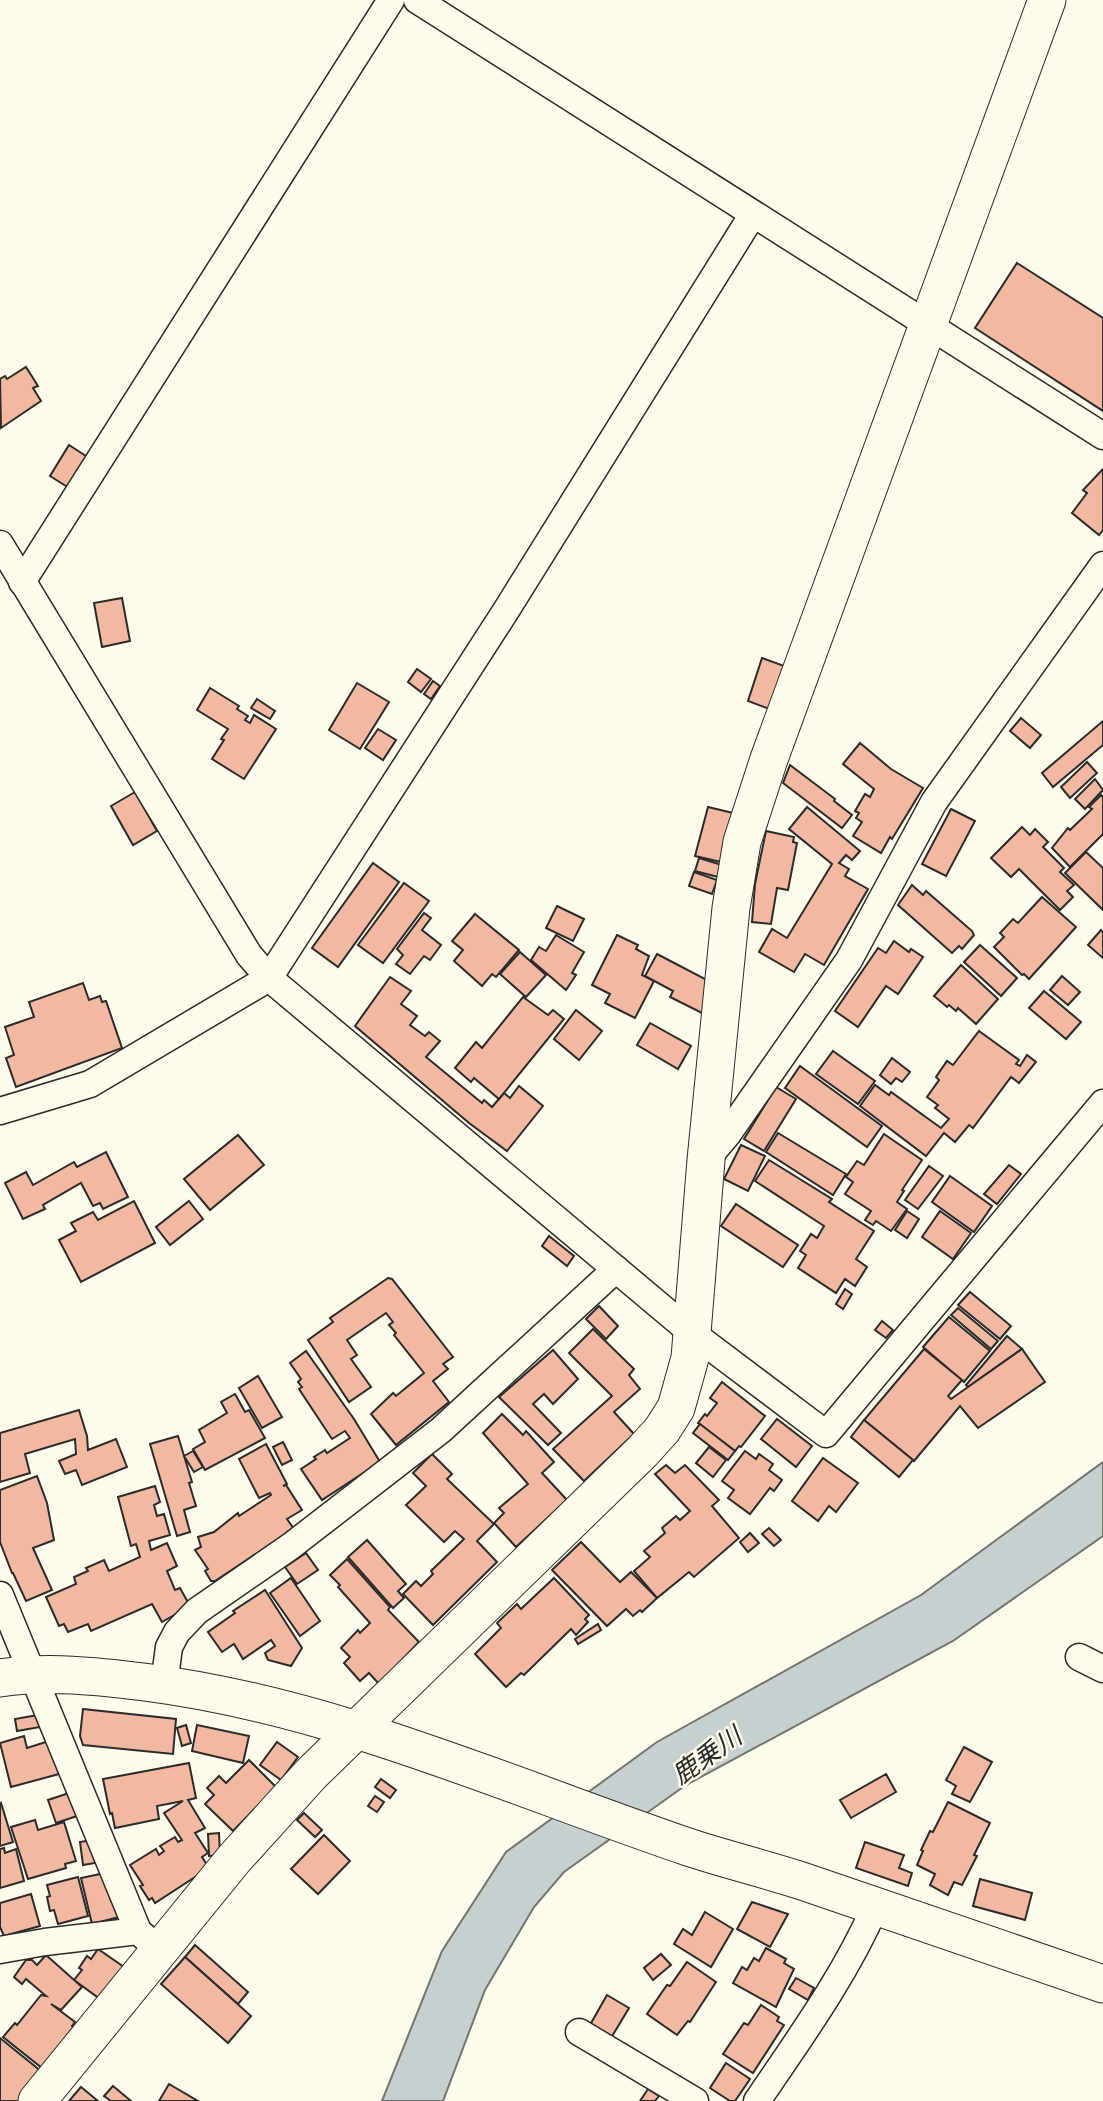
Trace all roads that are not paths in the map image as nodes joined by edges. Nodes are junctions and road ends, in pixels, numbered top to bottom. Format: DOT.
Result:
graph roads {
  1 [pos="391,0"];
  2 [pos="417,0"];
  3 [pos="1046,0"];
  4 [pos="753,214"];
  5 [pos="928,325"];
  6 [pos="1103,436"];
  7 [pos="0,544"];
  8 [pos="1103,565"];
  9 [pos="22,582"];
  10 [pos="269,978"];
  11 [pos="1103,1103"];
  12 [pos="0,1111"];
  13 [pos="706,1160"];
  14 [pos="616,1269"];
  15 [pos="692,1333"];
  16 [pos="0,1595"];
  17 [pos="1079,1657"];
  18 [pos="1103,1669"];
  19 [pos="16,1676"];
  20 [pos="164,1685"];
  21 [pos="355,1730"];
  22 [pos="875,1907"];
  23 [pos="149,1941"];
  24 [pos="0,1950"];
  25 [pos="1103,1984"];
  26 [pos="579,2032"];
  27 [pos="37,2101"];
  28 [pos="695,2101"];
  29 [pos="757,2101"];
  1 -- 9 [label="street"];
  2 -- 4 [label="street"];
  3 -- 5 [label="street"];
  4 -- 5 [label="street"];
  4 -- 10 [label="street"];
  5 -- 6 [label="street"];
  5 -- 13 [label="street"];
  7 -- 9 [label="street"];
  8 -- 13 [label="street"];
  9 -- 10 [label="street"];
  10 -- 12 [label="street"];
  10 -- 14 [label="street"];
  11 -- 15 [label="street"];
  13 -- 15 [label="street"];
  14 -- 15 [label="street"];
  14 -- 20 [label="street"];
  15 -- 21 [label="street"];
  16 -- 19 [label="street"];
  17 -- 18 [label="street"];
  19 -- 20 [label="street"];
  19 -- 23 [label="street"];
  20 -- 21 [label="street"];
  21 -- 22 [label="street"];
  21 -- 23 [label="street"];
  22 -- 25 [label="street"];
  22 -- 29 [label="street"];
  23 -- 24 [label="street"];
  23 -- 27 [label="street"];
  26 -- 28 [label="street"];
}
